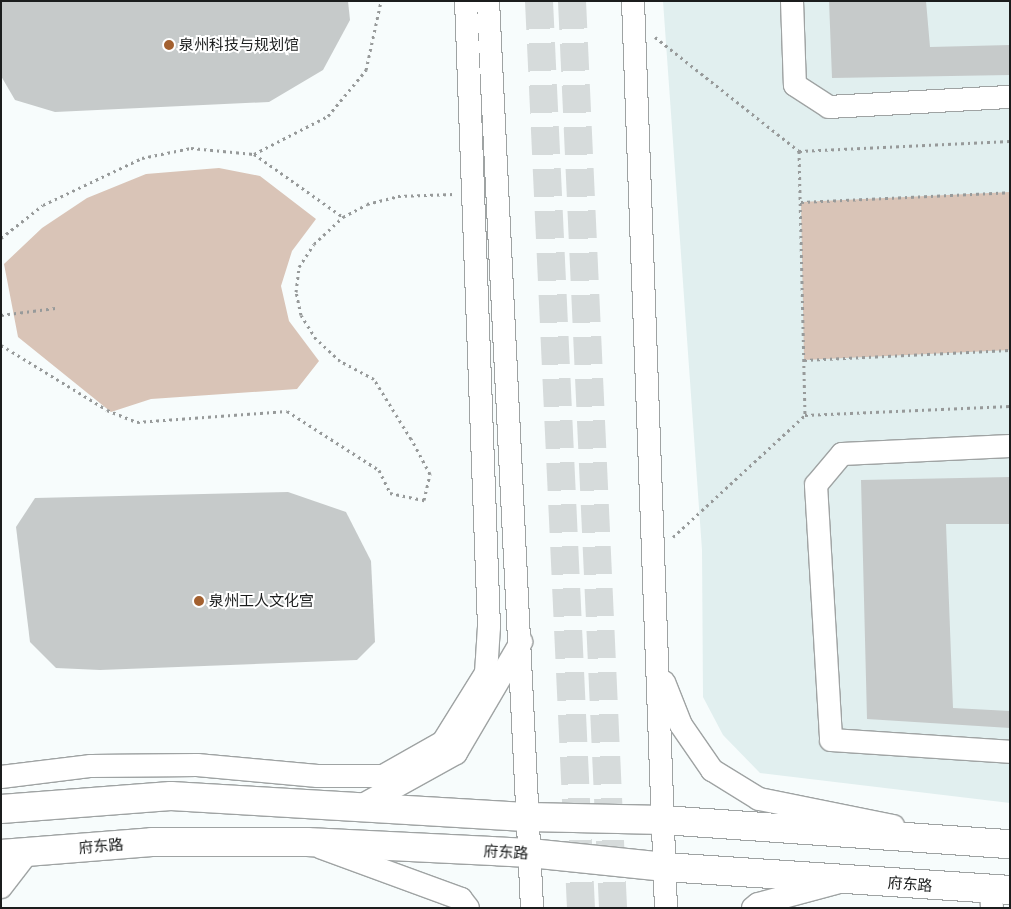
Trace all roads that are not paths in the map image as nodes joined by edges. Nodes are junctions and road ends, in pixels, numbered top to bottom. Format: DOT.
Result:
graph roads {
  1 [pos="466,1"];
  2 [pos="488,1"];
  3 [pos="633,1"];
  4 [pos="792,1"];
  5 [pos="1010,97"];
  6 [pos="1010,446"];
  7 [pos="521,642"];
  8 [pos="657,664"];
  9 [pos="1010,752"];
  10 [pos="1,777"];
  11 [pos="359,807"];
  12 [pos="1,809"];
  13 [pos="529,817"];
  14 [pos="663,820"];
  15 [pos="968,841"];
  16 [pos="307,842"];
  17 [pos="1010,844"];
  18 [pos="28,852"];
  19 [pos="530,853"];
  20 [pos="1,854"];
  21 [pos="665,867"];
  22 [pos="847,879"];
  23 [pos="1,887"];
  24 [pos="998,896"];
  25 [pos="468,908"];
  26 [pos="532,908"];
  27 [pos="666,908"];
  28 [pos="754,908"];
  1 -- 10 [label="street"];
  2 -- 7 [label="street"];
  3 -- 8 [label="street"];
  4 -- 5 [label="street"];
  6 -- 9 [label="street"];
  7 -- 11 [label="street"];
  7 -- 13 [label="street"];
  8 -- 14 [label="street"];
  8 -- 15 [label="street"];
  11 -- 12 [label="main road"];
  11 -- 13 [label="main road"];
  13 -- 14 [label="main road"];
  13 -- 19 [label="street"];
  14 -- 15 [label="main road"];
  14 -- 21 [label="street"];
  15 -- 17 [label="main road"];
  16 -- 18 [label="main road, 府东路"];
  16 -- 19 [label="main road, 府东路"];
  16 -- 25 [label="street"];
  18 -- 20 [label="main road, 府东路"];
  18 -- 23 [label="street"];
  19 -- 21 [label="main road, 府东路"];
  19 -- 26 [label="street"];
  21 -- 22 [label="main road, 府东路"];
  21 -- 27 [label="street"];
  22 -- 24 [label="main road, 府东路"];
  22 -- 28 [label="street"];
}
